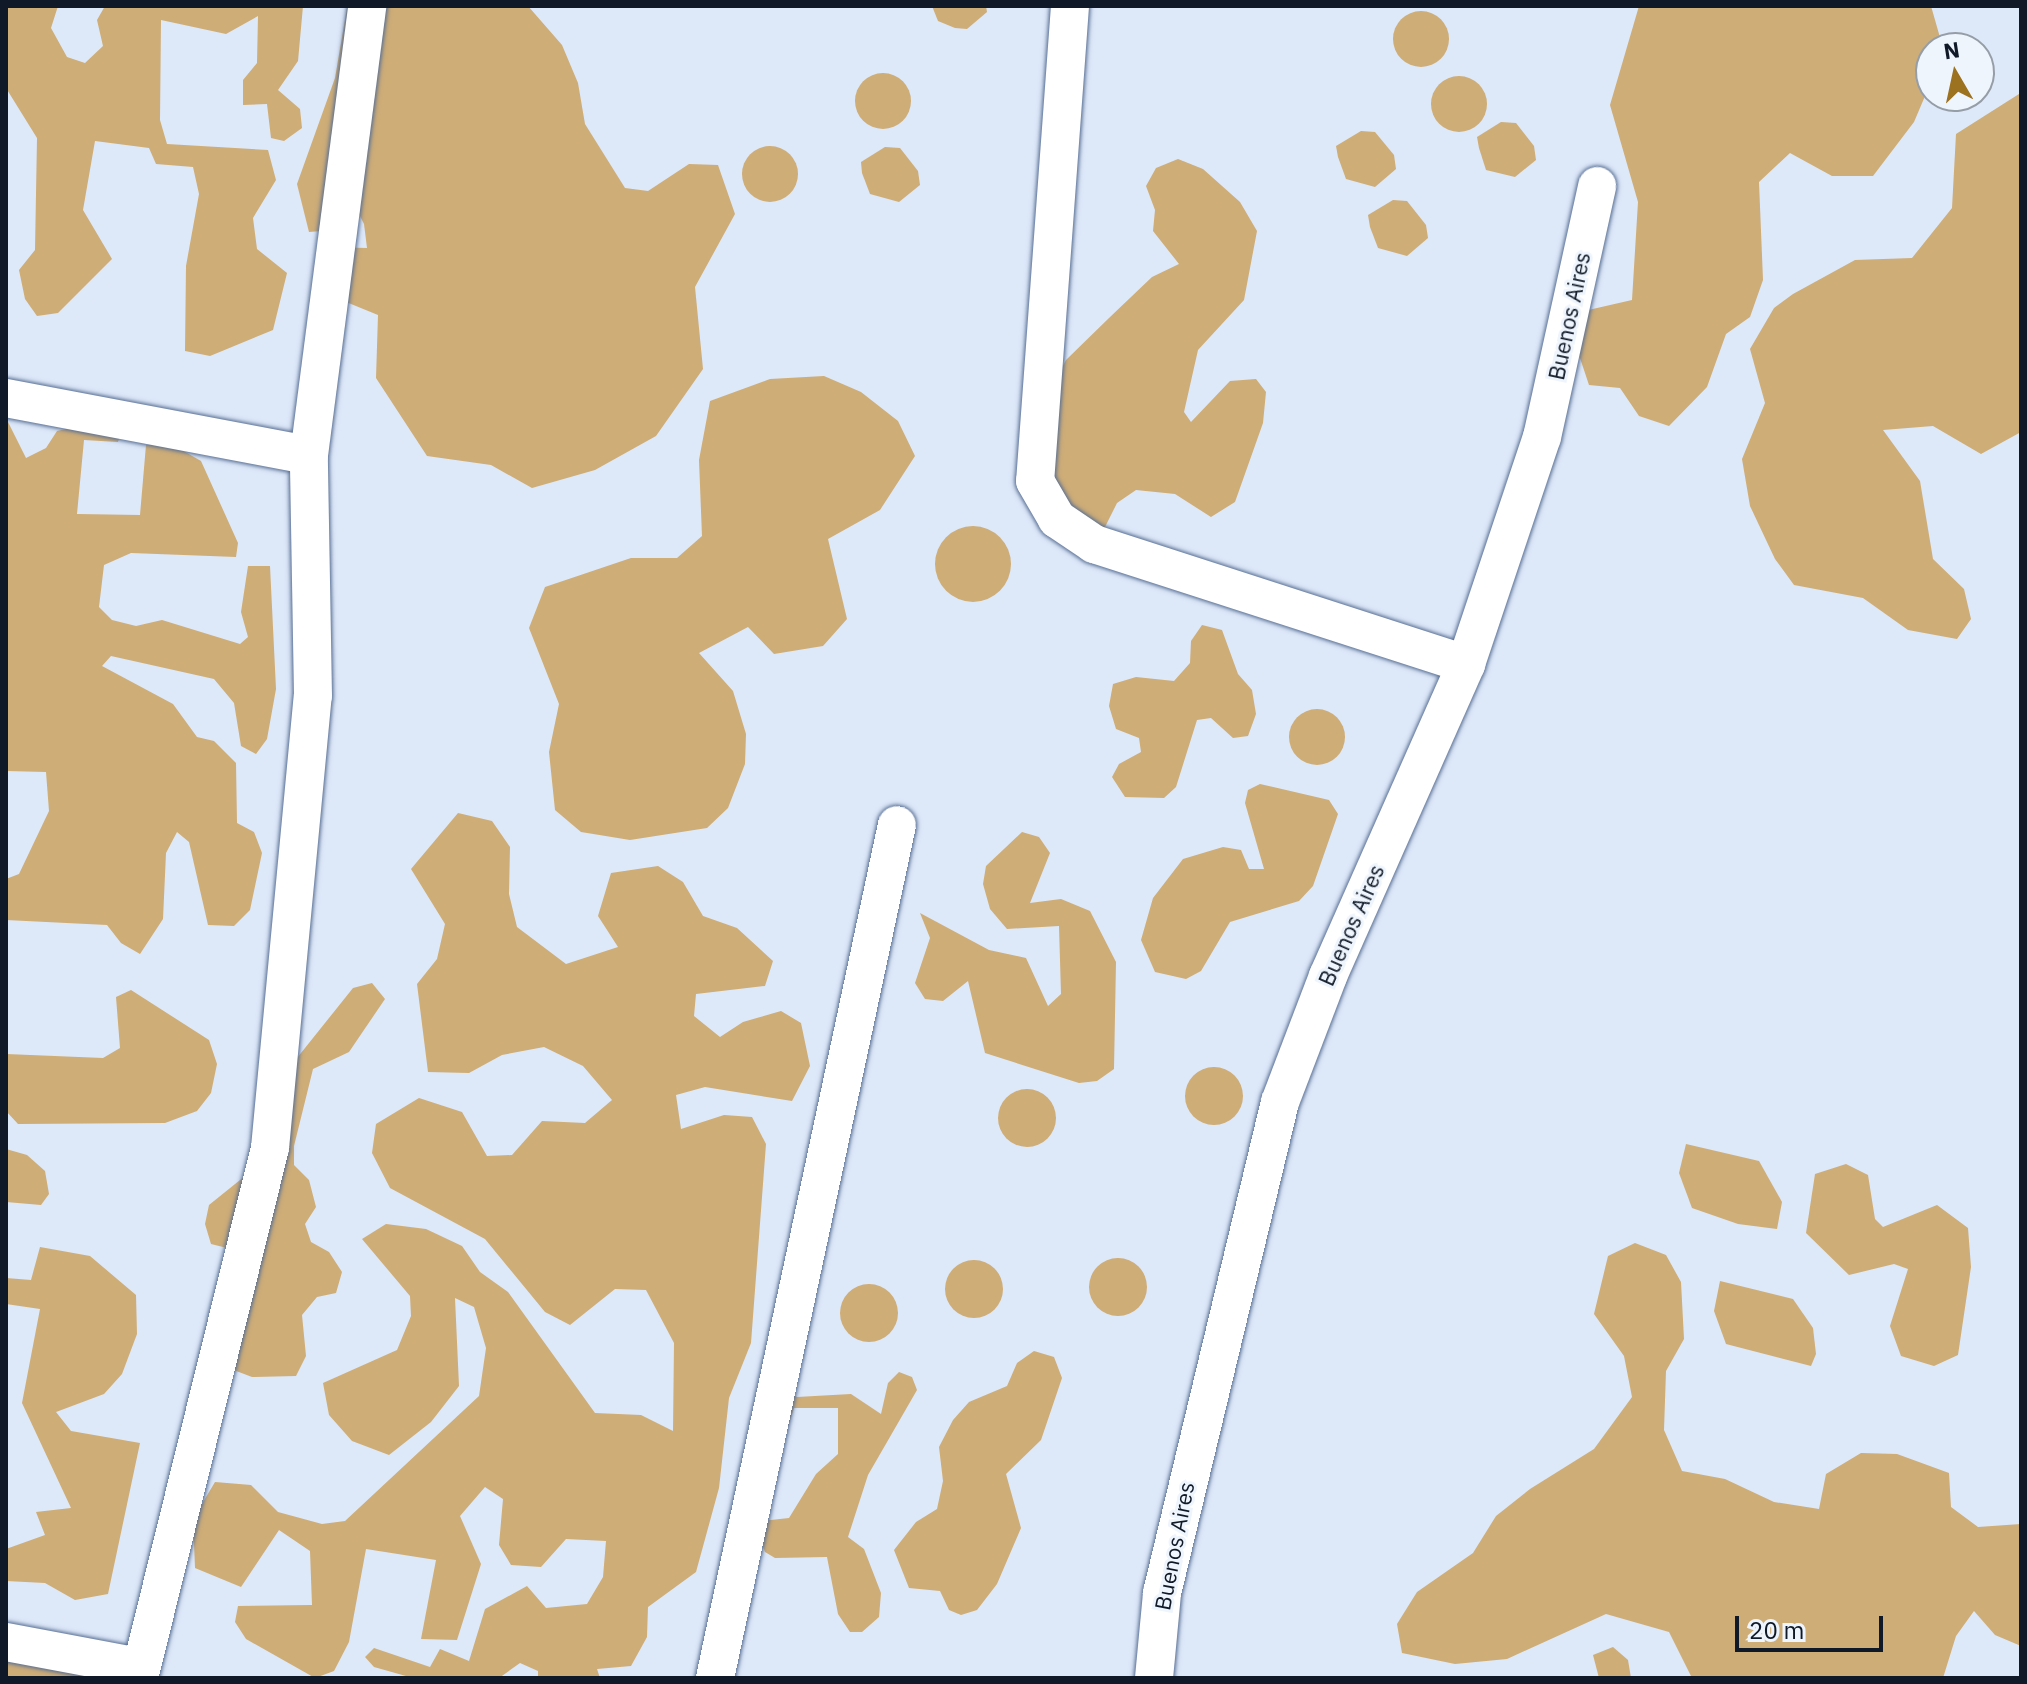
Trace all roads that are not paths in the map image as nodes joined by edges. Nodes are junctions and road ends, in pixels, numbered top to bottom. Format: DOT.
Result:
graph roads {
  1 [pos="367,6"];
  2 [pos="1070,6"];
  3 [pos="1597,186"];
  4 [pos="6,398"];
  5 [pos="309,455"];
  6 [pos="1466,664"];
  7 [pos="897,825"];
  8 [pos="6,1642"];
  9 [pos="139,1672"];
  10 [pos="715,1678"];
  11 [pos="1154,1678"];
  1 -- 5 [label="street"];
  2 -- 6 [label="street"];
  3 -- 6 [label="street, Buenos Aires"];
  4 -- 5 [label="street"];
  5 -- 9 [label="street"];
  6 -- 11 [label="street, Buenos Aires"];
  7 -- 10 [label="street"];
  8 -- 9 [label="street"];
}
